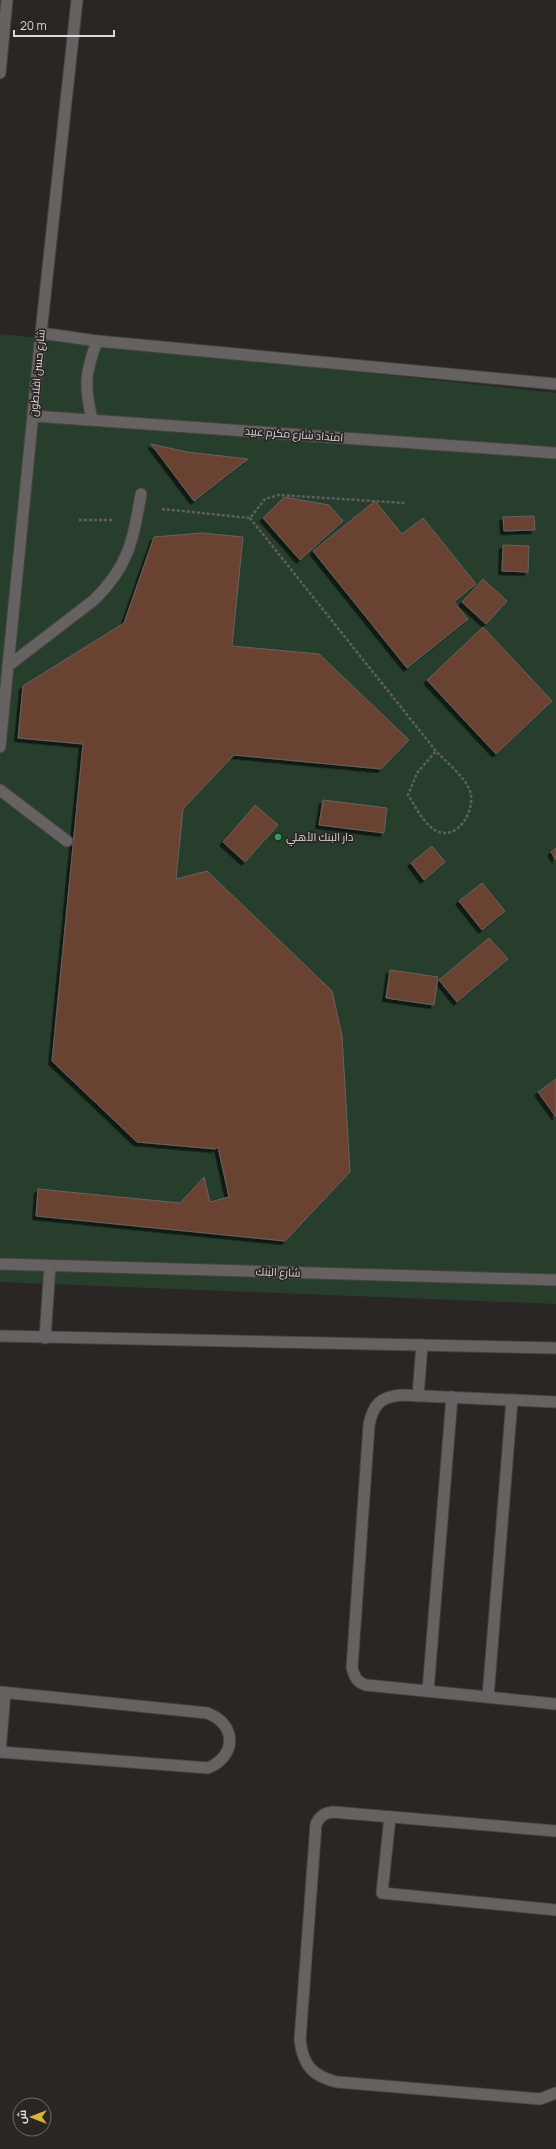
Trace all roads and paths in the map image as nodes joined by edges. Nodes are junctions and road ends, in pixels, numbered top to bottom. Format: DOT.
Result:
graph roads {
  1 [pos="7,0"];
  2 [pos="77,0"];
  3 [pos="0,73"];
  4 [pos="41,333"];
  5 [pos="97,341"];
  6 [pos="556,384"];
  7 [pos="33,416"];
  8 [pos="92,419"];
  9 [pos="556,453"];
  10 [pos="141,494"];
  11 [pos="405,503"];
  12 [pos="155,508"];
  13 [pos="250,518"];
  14 [pos="79,520"];
  15 [pos="136,520"];
  16 [pos="8,666"];
  17 [pos="0,747"];
  18 [pos="436,751"];
  19 [pos="0,790"];
  20 [pos="67,841"];
  21 [pos="0,1264"];
  22 [pos="50,1266"];
  23 [pos="556,1280"];
  24 [pos="0,1336"];
  25 [pos="44,1338"];
  26 [pos="422,1345"];
  27 [pos="556,1348"];
  28 [pos="418,1396"];
  29 [pos="452,1397"];
  30 [pos="512,1400"];
  31 [pos="556,1402"];
  32 [pos="428,1691"];
  33 [pos="3,1693"];
  34 [pos="488,1697"];
  35 [pos="556,1704"];
  36 [pos="0,1752"];
  37 [pos="390,1817"];
  38 [pos="556,1831"];
  39 [pos="556,1910"];
  40 [pos="556,2093"];
  1 -- 3 [label="street"];
  2 -- 4 [label="street, شارع حسن افلاطون"];
  4 -- 5 [label="street"];
  4 -- 7 [label="street, شارع حسن افلاطون"];
  5 -- 6 [label="street"];
  5 -- 8 [label="street"];
  7 -- 8 [label="street, امتداد شارع مكرم عبيد"];
  7 -- 16 [label="street, شارع حسن افلاطون"];
  8 -- 9 [label="street, امتداد شارع مكرم عبيد"];
  10 -- 15 [label="street"];
  11 -- 13 [label="path"];
  12 -- 13 [label="path"];
  13 -- 18 [label="path"];
  14 -- 15 [label="path"];
  15 -- 16 [label="street"];
  16 -- 17 [label="street, شارع حسن افلاطون"];
  18 -- 18 [label="path"];
  19 -- 20 [label="street"];
  21 -- 22 [label="street, شارع البنك"];
  22 -- 23 [label="street, شارع البنك"];
  22 -- 25 [label="street"];
  24 -- 25 [label="street"];
  25 -- 26 [label="street"];
  26 -- 27 [label="street"];
  26 -- 28 [label="street"];
  28 -- 29 [label="street"];
  28 -- 32 [label="street"];
  29 -- 30 [label="street"];
  29 -- 32 [label="street"];
  30 -- 31 [label="street"];
  30 -- 34 [label="street"];
  32 -- 34 [label="street"];
  33 -- 36 [label="street"];
  33 -- 36 [label="street"];
  34 -- 35 [label="street"];
  37 -- 38 [label="street"];
  37 -- 39 [label="street"];
  37 -- 40 [label="street"];
}
